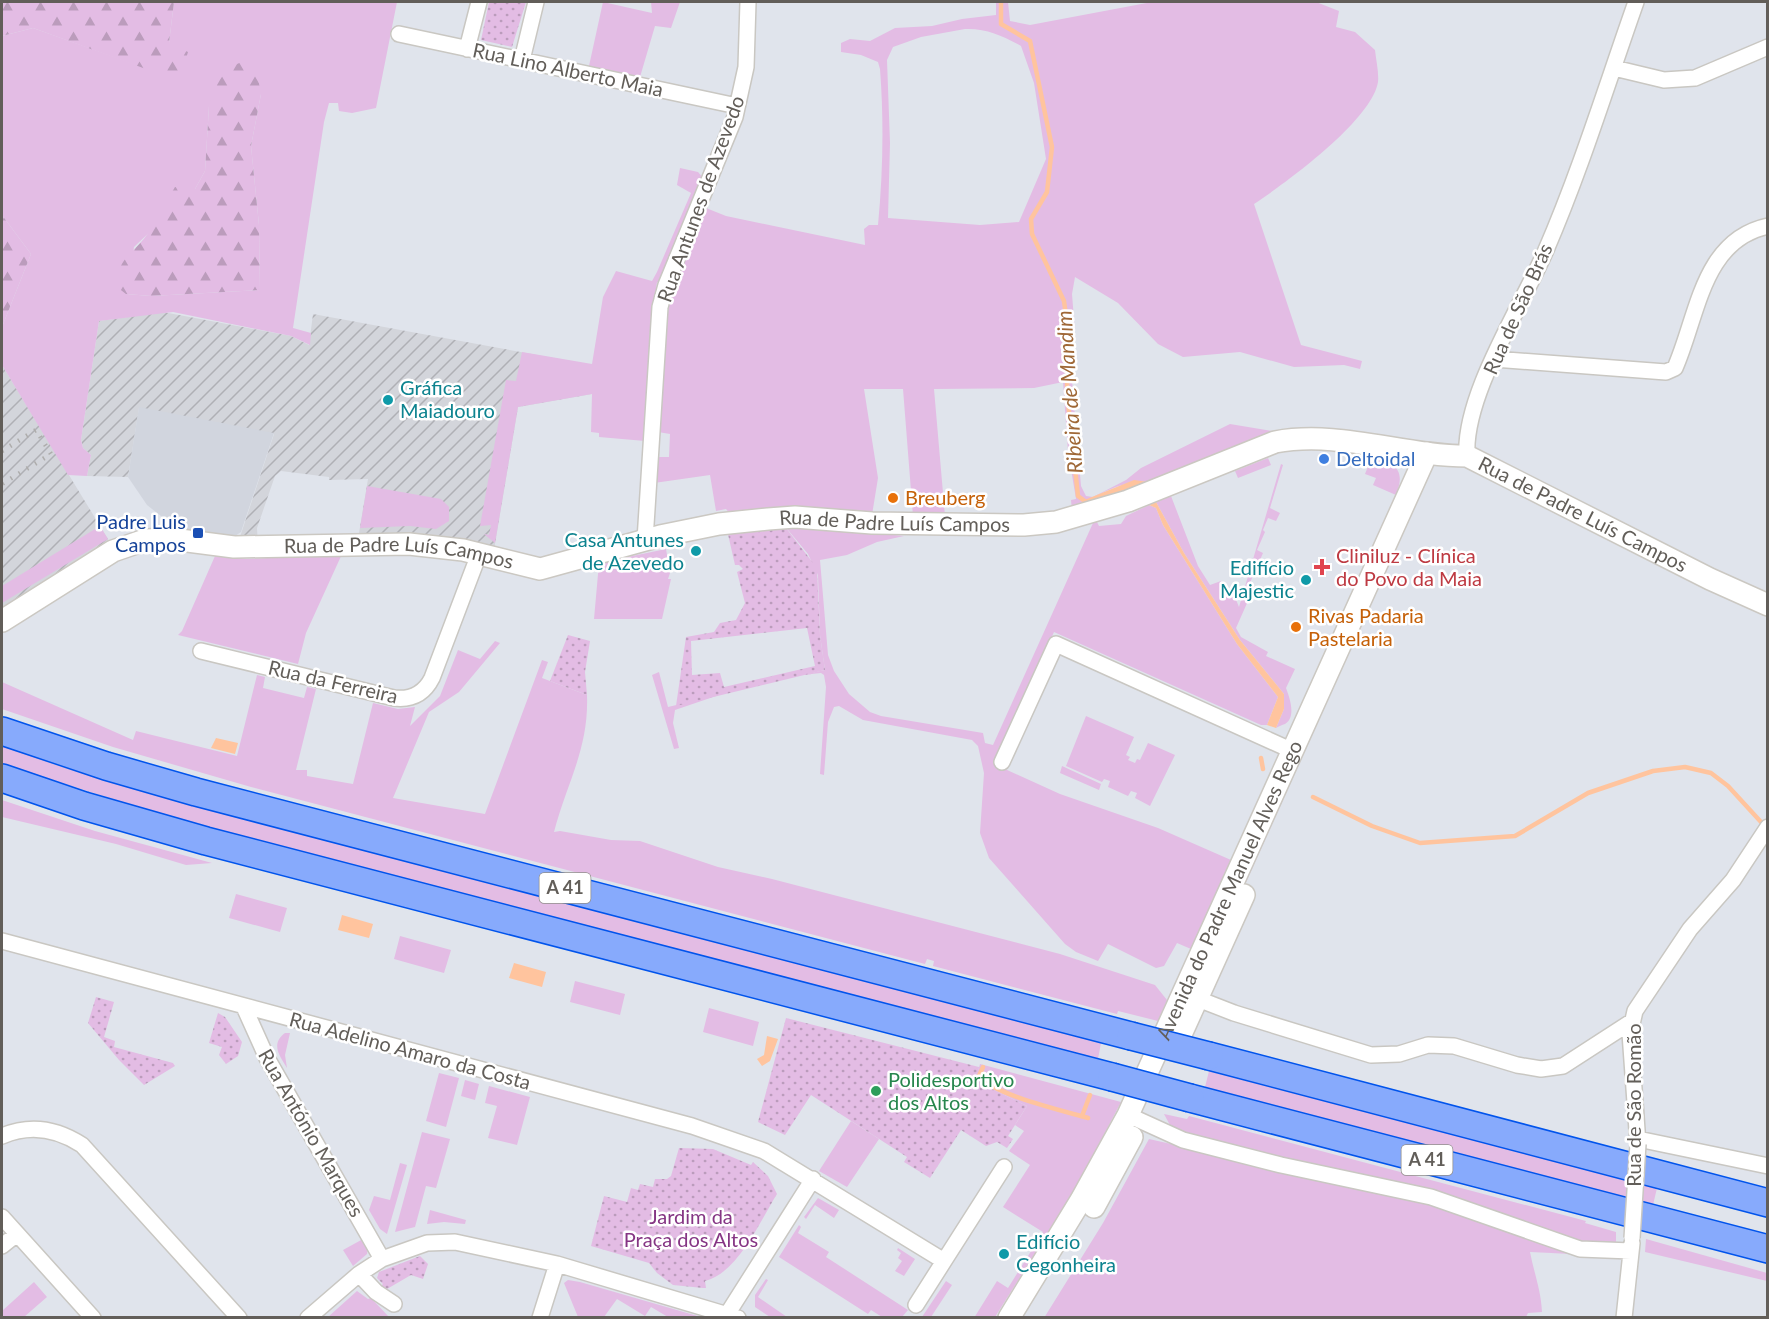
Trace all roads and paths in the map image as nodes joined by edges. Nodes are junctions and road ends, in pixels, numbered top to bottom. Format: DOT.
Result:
graph roads {
  1 [pos="479,2"];
  2 [pos="536,2"];
  3 [pos="748,2"];
  4 [pos="1636,2"];
  5 [pos="399,34"];
  6 [pos="1767,48"];
  7 [pos="467,49"];
  8 [pos="522,60"];
  9 [pos="1614,68"];
  10 [pos="737,106"];
  11 [pos="1767,226"];
  12 [pos="1494,359"];
  13 [pos="1434,455"];
  14 [pos="1467,456"];
  15 [pos="645,540"];
  16 [pos="479,554"];
  17 [pos="1767,605"];
  18 [pos="2,621"];
  19 [pos="201,651"];
  20 [pos="2,731"];
  21 [pos="1293,751"];
  22 [pos="1002,762"];
  23 [pos="2,778"];
  24 [pos="1767,827"];
  25 [pos="2,941"];
  26 [pos="244,1007"];
  27 [pos="1188,1009"];
  28 [pos="1631,1022"];
  29 [pos="1134,1118"];
  30 [pos="2,1136"];
  31 [pos="1638,1141"];
  32 [pos="1767,1166"];
  33 [pos="1004,1167"];
  34 [pos="813,1179"];
  35 [pos="1767,1203"];
  36 [pos="2,1217"];
  37 [pos="16,1233"];
  38 [pos="1632,1244"];
  39 [pos="2,1246"];
  40 [pos="1767,1249"];
  41 [pos="382,1259"];
  42 [pos="944,1261"];
  43 [pos="557,1264"];
  44 [pos="359,1274"];
  45 [pos="394,1304"];
  46 [pos="916,1305"];
  47 [pos="733,1315"];
  48 [pos="93,1317"];
  49 [pos="239,1317"];
  50 [pos="308,1317"];
  51 [pos="540,1317"];
  52 [pos="1009,1317"];
  53 [pos="1026,1317"];
  54 [pos="1624,1317"];
  1 -- 7 [label="street"];
  2 -- 8 [label="street"];
  3 -- 10 [label="street, Rua Antunes de Azevedo"];
  4 -- 9 [label="street, Rua de São Brás"];
  5 -- 7 [label="street, Rua Lino Alberto Maia"];
  6 -- 9 [label="street"];
  7 -- 8 [label="street, Rua Lino Alberto Maia"];
  8 -- 10 [label="street, Rua Lino Alberto Maia"];
  9 -- 12 [label="street, Rua de São Brás"];
  10 -- 15 [label="street, Rua Antunes de Azevedo"];
  11 -- 12 [label="street"];
  12 -- 14 [label="street, Rua de São Brás"];
  13 -- 14 [label="street, Rua de Padre Luís Campos"];
  13 -- 15 [label="street, Rua de Padre Luís Campos"];
  13 -- 21 [label="street, Avenida do Padre Manuel Alves Rego"];
  13 -- 27 [label="street, Avenida do Padre Manuel Alves Rego"];
  14 -- 17 [label="street, Rua de Padre Luís Campos"];
  15 -- 16 [label="street, Rua de Padre Luís Campos"];
  16 -- 18 [label="street, Rua de Padre Luís Campos"];
  16 -- 19 [label="street, Rua da Ferreira"];
  20 -- 35 [label="highway, A 41, bridge"];
  21 -- 22 [label="street"];
  21 -- 27 [label="street, Avenida do Padre Manuel Alves Rego"];
  23 -- 40 [label="highway, A 41, bridge"];
  24 -- 28 [label="street, Rua de São Romão"];
  25 -- 26 [label="street, Rua Adelino Amaro da Costa"];
  26 -- 34 [label="street, Rua Adelino Amaro da Costa"];
  26 -- 41 [label="street, Rua António Marques"];
  27 -- 28 [label="street"];
  27 -- 29 [label="street, Avenida do Padre Manuel Alves Rego"];
  28 -- 31 [label="street, Rua de São Romão"];
  29 -- 38 [label="street"];
  29 -- 52 [label="street, Avenida do Padre Manuel Alves Rego"];
  29 -- 53 [label="street, Avenida do Padre Manuel Alves Rego"];
  30 -- 49 [label="street"];
  31 -- 32 [label="street"];
  31 -- 38 [label="street, Rua de São Romão, bridge"];
  33 -- 42 [label="street"];
  34 -- 42 [label="street, Rua Adelino Amaro da Costa"];
  34 -- 47 [label="street"];
  36 -- 37 [label="street"];
  37 -- 39 [label="street"];
  37 -- 48 [label="street"];
  38 -- 54 [label="street, Rua de São Romão"];
  41 -- 43 [label="street"];
  41 -- 44 [label="street"];
  42 -- 46 [label="street"];
  43 -- 47 [label="street"];
  43 -- 51 [label="street"];
  44 -- 45 [label="street"];
  44 -- 50 [label="street"];
}
